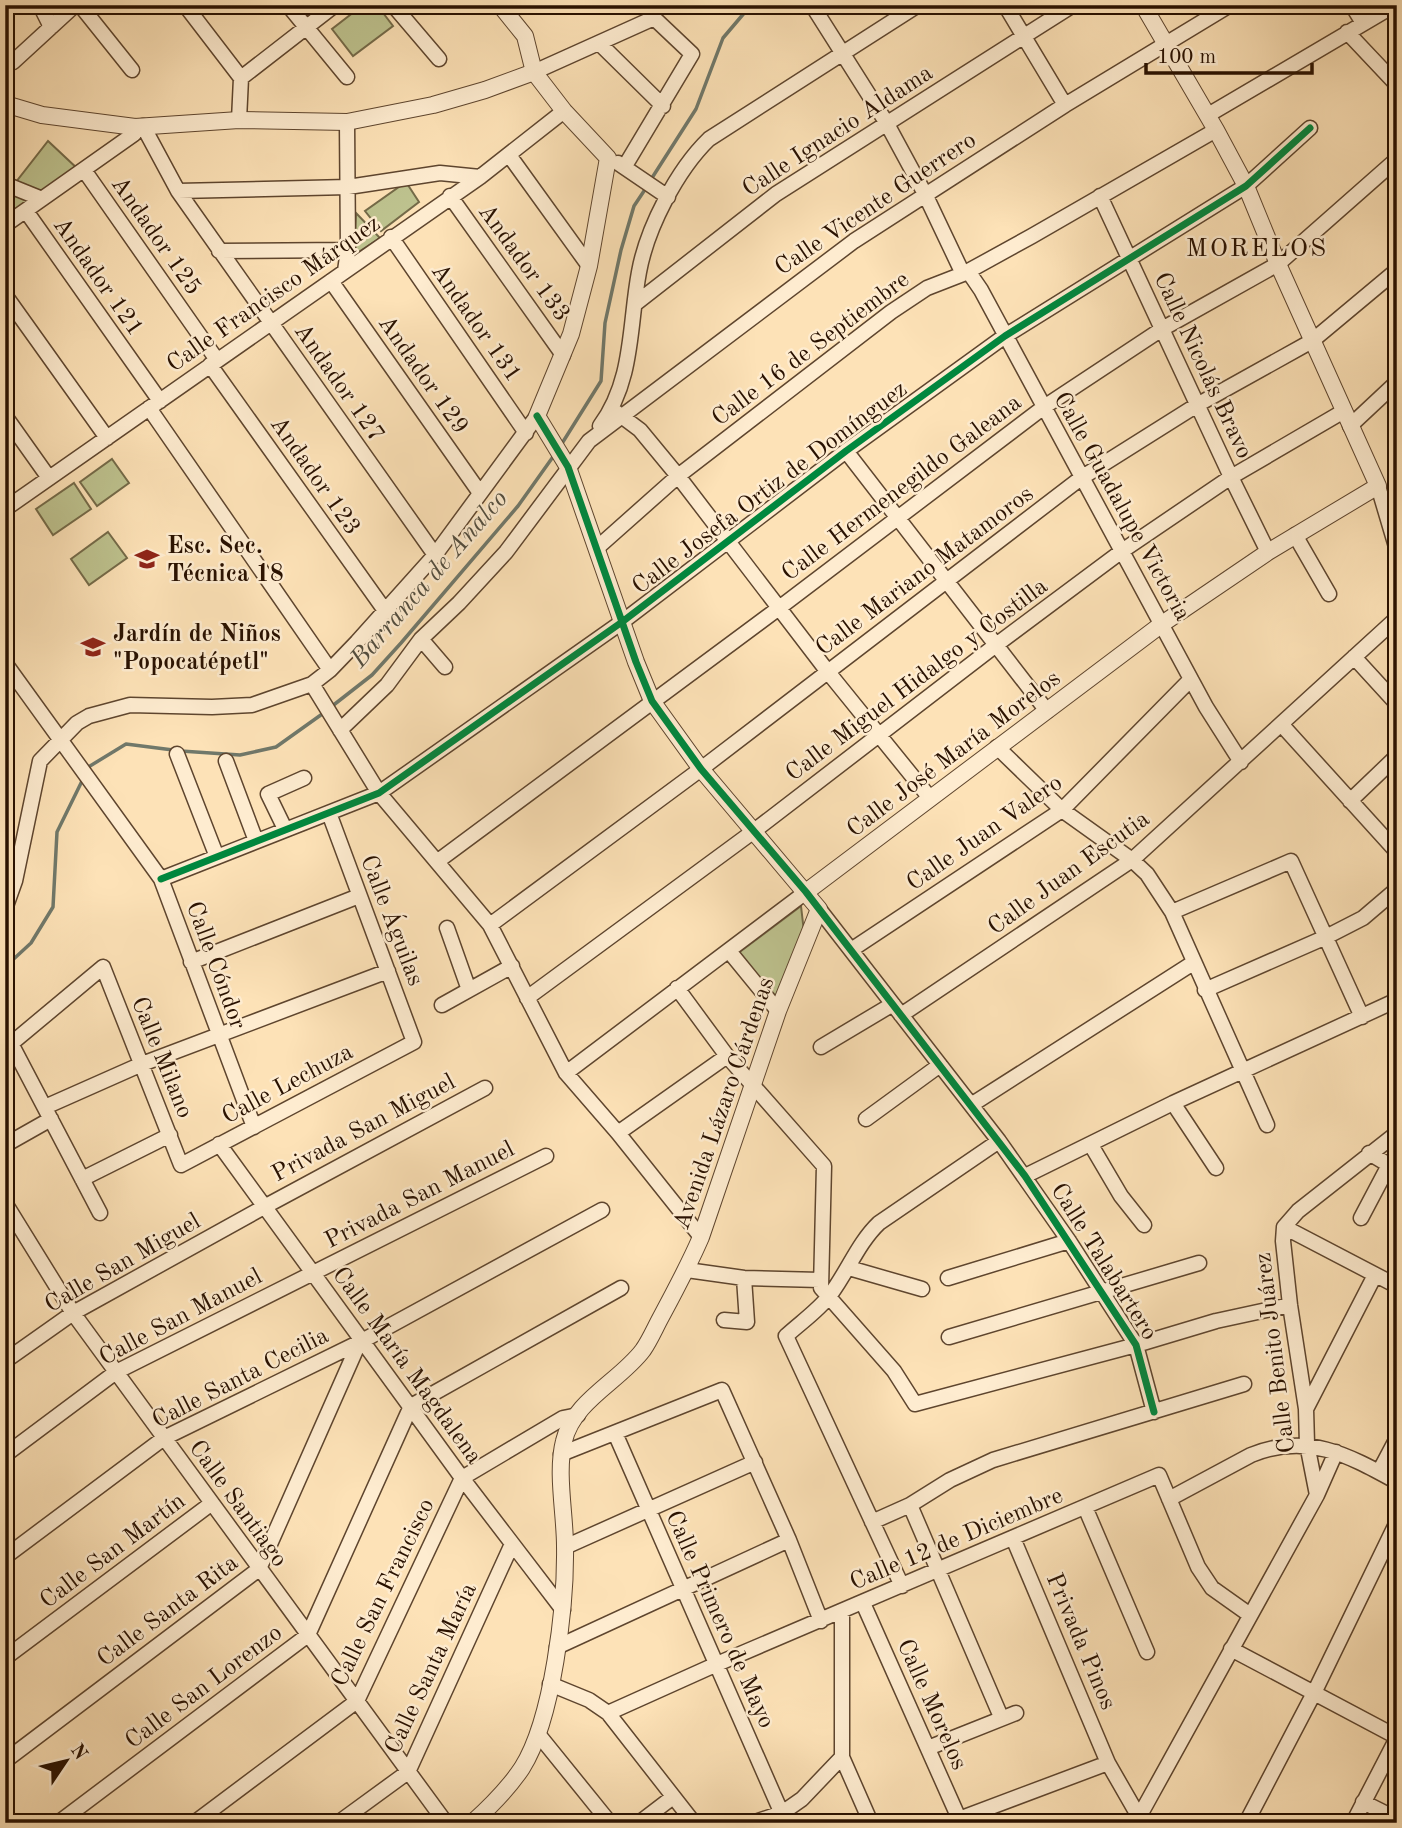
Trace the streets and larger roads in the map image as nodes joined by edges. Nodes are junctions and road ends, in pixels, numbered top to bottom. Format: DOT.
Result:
graph roads {
  1 [pos="40,5"];
  2 [pos="78,5"];
  3 [pos="185,5"];
  4 [pos="288,5"];
  5 [pos="335,5"];
  6 [pos="393,5"];
  7 [pos="500,5"];
  8 [pos="812,5"];
  9 [pos="918,5"];
  10 [pos="1005,5"];
  11 [pos="1073,5"];
  12 [pos="1143,5"];
  13 [pos="1230,5"];
  14 [pos="1352,5"];
  15 [pos="1395,5"];
  16 [pos="1363,23"];
  17 [pos="51,27"];
  18 [pos="306,28"];
  19 [pos="1347,32"];
  20 [pos="1024,37"];
  21 [pos="599,43"];
  22 [pos="1166,43"];
  23 [pos="842,53"];
  24 [pos="439,59"];
  25 [pos="13,62"];
  26 [pos="132,70"];
  27 [pos="534,72"];
  28 [pos="347,77"];
  29 [pos="241,78"];
  30 [pos="1397,85"];
  31 [pos="5,104"];
  32 [pos="1065,105"];
  33 [pos="663,106"];
  34 [pos="564,111"];
  35 [pos="239,120"];
  36 [pos="347,122"];
  37 [pos="886,122"];
  38 [pos="1212,122"];
  39 [pos="139,127"];
  40 [pos="1310,128"];
  41 [pos="509,155"];
  42 [pos="608,158"];
  43 [pos="1397,159"];
  44 [pos="84,170"];
  45 [pos="630,170"];
  46 [pos="480,177"];
  47 [pos="5,184"];
  48 [pos="1246,186"];
  49 [pos="348,187"];
  50 [pos="178,191"];
  51 [pos="925,194"];
  52 [pos="665,195"];
  53 [pos="450,196"];
  54 [pos="1100,196"];
  55 [pos="42,200"];
  56 [pos="26,211"];
  57 [pos="5,225"];
  58 [pos="391,237"];
  59 [pos="348,250"];
  60 [pos="219,251"];
  61 [pos="1129,257"];
  62 [pos="1278,264"];
  63 [pos="589,266"];
  64 [pos="1397,270"];
  65 [pos="345,271"];
  66 [pos="966,272"];
  67 [pos="331,281"];
  68 [pos="5,295"];
  69 [pos="635,304"];
  70 [pos="270,323"];
  71 [pos="1162,329"];
  72 [pos="1005,335"];
  73 [pos="1312,341"];
  74 [pos="563,355"];
  75 [pos="214,363"];
  76 [pos="1397,382"];
  77 [pos="154,404"];
  78 [pos="1197,405"];
  79 [pos="1044,407"];
  80 [pos="617,413"];
  81 [pos="5,416"];
  82 [pos="539,418"];
  83 [pos="1347,418"];
  84 [pos="526,433"];
  85 [pos="107,438"];
  86 [pos="846,451"];
  87 [pos="565,462"];
  88 [pos="678,476"];
  89 [pos="49,478"];
  90 [pos="1082,478"];
  91 [pos="1231,478"];
  92 [pos="1378,486"];
  93 [pos="1397,492"];
  94 [pos="480,493"];
  95 [pos="1384,504"];
  96 [pos="5,509"];
  97 [pos="896,517"];
  98 [pos="1295,535"];
  99 [pos="728,541"];
  100 [pos="597,548"];
  101 [pos="1397,550"];
  102 [pos="1122,551"];
  103 [pos="1268,552"];
  104 [pos="435,555"];
  105 [pos="946,580"];
  106 [pos="1329,594"];
  107 [pos="779,608"];
  108 [pos="386,612"];
  109 [pos="1397,618"];
  110 [pos="622,622"];
  111 [pos="1161,624"];
  112 [pos="421,639"];
  113 [pos="996,645"];
  114 [pos="1354,657"];
  115 [pos="5,663"];
  116 [pos="445,667"];
  117 [pos="330,670"];
  118 [pos="828,672"];
  119 [pos="1191,679"];
  120 [pos="312,684"];
  121 [pos="652,701"];
  122 [pos="1397,704"];
  123 [pos="1047,711"];
  124 [pos="336,724"];
  125 [pos="1281,724"];
  126 [pos="879,736"];
  127 [pos="61,740"];
  128 [pos="997,747"];
  129 [pos="177,754"];
  130 [pos="1397,756"];
  131 [pos="226,761"];
  132 [pos="1241,762"];
  133 [pos="701,769"];
  134 [pos="304,778"];
  135 [pos="379,793"];
  136 [pos="930,798"];
  137 [pos="1350,801"];
  138 [pos="1062,810"];
  139 [pos="329,813"];
  140 [pos="285,830"];
  141 [pos="754,831"];
  142 [pos="256,841"];
  143 [pos="1397,852"];
  144 [pos="217,857"];
  145 [pos="1132,860"];
  146 [pos="438,861"];
  147 [pos="161,879"];
  148 [pos="1397,889"];
  149 [pos="806,892"];
  150 [pos="359,896"];
  151 [pos="5,909"];
  152 [pos="819,909"];
  153 [pos="1172,912"];
  154 [pos="490,925"];
  155 [pos="447,928"];
  156 [pos="1326,937"];
  157 [pos="851,950"];
  158 [pos="729,951"];
  159 [pos="191,962"];
  160 [pos="1193,963"];
  161 [pos="512,966"];
  162 [pos="388,971"];
  163 [pos="677,988"];
  164 [pos="469,990"];
  165 [pos="1205,990"];
  166 [pos="527,998"];
  167 [pos="1397,1000"];
  168 [pos="442,1005"];
  169 [pos="897,1010"];
  170 [pos="778,1011"];
  171 [pos="1362,1017"];
  172 [pos="219,1036"];
  173 [pos="9,1037"];
  174 [pos="414,1042"];
  175 [pos="821,1047"];
  176 [pos="727,1056"];
  177 [pos="142,1064"];
  178 [pos="940,1065"];
  179 [pos="1243,1070"];
  180 [pos="566,1073"];
  181 [pos="752,1085"];
  182 [pos="485,1088"];
  183 [pos="1172,1103"];
  184 [pos="971,1105"];
  185 [pos="48,1113"];
  186 [pos="866,1119"];
  187 [pos="1267,1125"];
  188 [pos="254,1128"];
  189 [pos="618,1133"];
  190 [pos="1397,1133"];
  191 [pos="170,1135"];
  192 [pos="999,1141"];
  193 [pos="5,1144"];
  194 [pos="219,1144"];
  195 [pos="1091,1145"];
  196 [pos="1369,1153"];
  197 [pos="546,1156"];
  198 [pos="181,1165"];
  199 [pos="1216,1168"];
  200 [pos="1025,1176"];
  201 [pos="82,1179"];
  202 [pos="5,1203"];
  203 [pos="264,1207"];
  204 [pos="602,1210"];
  205 [pos="100,1213"];
  206 [pos="1361,1218"];
  207 [pos="1144,1225"];
  208 [pos="1284,1227"];
  209 [pos="701,1237"];
  210 [pos="1069,1241"];
  211 [pos="1199,1263"];
  212 [pos="849,1268"];
  213 [pos="687,1270"];
  214 [pos="313,1273"];
  215 [pos="1375,1275"];
  216 [pos="744,1278"];
  217 [pos="948,1279"];
  218 [pos="820,1280"];
  219 [pos="1397,1286"];
  220 [pos="621,1288"];
  221 [pos="922,1289"];
  222 [pos="1102,1292"];
  223 [pos="829,1297"];
  224 [pos="1290,1305"];
  225 [pos="73,1313"];
  226 [pos="724,1321"];
  227 [pos="948,1337"];
  228 [pos="361,1342"];
  229 [pos="1136,1345"];
  230 [pos="5,1361"];
  231 [pos="116,1372"];
  232 [pos="1244,1384"];
  233 [pos="411,1406"];
  234 [pos="1306,1409"];
  235 [pos="1154,1412"];
  236 [pos="578,1415"];
  237 [pos="615,1433"];
  238 [pos="164,1438"];
  239 [pos="1397,1438"];
  240 [pos="1307,1444"];
  241 [pos="1336,1452"];
  242 [pos="561,1454"];
  243 [pos="5,1455"];
  244 [pos="755,1462"];
  245 [pos="1379,1472"];
  246 [pos="462,1478"];
  247 [pos="1397,1482"];
  248 [pos="1317,1495"];
  249 [pos="1169,1499"];
  250 [pos="212,1503"];
  251 [pos="910,1505"];
  252 [pos="1085,1507"];
  253 [pos="649,1510"];
  254 [pos="872,1522"];
  255 [pos="1397,1522"];
  256 [pos="1013,1538"];
  257 [pos="789,1540"];
  258 [pos="512,1544"];
  259 [pos="565,1547"];
  260 [pos="5,1557"];
  261 [pos="260,1569"];
  262 [pos="939,1570"];
  263 [pos="902,1586"];
  264 [pos="683,1588"];
  265 [pos="863,1603"];
  266 [pos="563,1610"];
  267 [pos="842,1612"];
  268 [pos="1250,1615"];
  269 [pos="821,1621"];
  270 [pos="308,1636"];
  271 [pos="557,1647"];
  272 [pos="1231,1649"];
  273 [pos="1147,1652"];
  274 [pos="5,1658"];
  275 [pos="717,1664"];
  276 [pos="550,1684"];
  277 [pos="1314,1693"];
  278 [pos="356,1701"];
  279 [pos="608,1713"];
  280 [pos="538,1734"];
  281 [pos="1397,1737"];
  282 [pos="928,1748"];
  283 [pos="842,1757"];
  284 [pos="5,1761"];
  285 [pos="1103,1766"];
  286 [pos="408,1772"];
  287 [pos="673,1797"];
  288 [pos="1363,1802"];
  289 [pos="784,1818"];
  290 [pos="1397,1819"];
  291 [pos="1143,1820"];
  292 [pos="960,1821"];
  293 [pos="58,1823"];
  294 [pos="194,1823"];
  295 [pos="338,1823"];
  296 [pos="446,1823"];
  297 [pos="472,1823"];
  298 [pos="610,1823"];
  299 [pos="639,1823"];
  300 [pos="694,1823"];
  301 [pos="752,1823"];
  302 [pos="871,1823"];
  303 [pos="1246,1823"];
  304 [pos="1353,1823"];
  1 -- 17 [label="street"];
  2 -- 17 [label="street"];
  2 -- 26 [label="street"];
  3 -- 29 [label="street"];
  4 -- 18 [label="street"];
  5 -- 18 [label="street"];
  6 -- 24 [label="street"];
  7 -- 27 [label="street"];
  8 -- 23 [label="street, Calle Guadalupe Victoria"];
  9 -- 23 [label="street"];
  10 -- 20 [label="street"];
  11 -- 20 [label="street, Calle Ignacio Aldama"];
  12 -- 22 [label="street"];
  13 -- 22 [label="street, Calle Vicente Guerrero"];
  14 -- 16 [label="street"];
  15 -- 16 [label="street, Calle 16 de Septiembre"];
  16 -- 19 [label="street, Calle 16 de Septiembre"];
  17 -- 25 [label="street"];
  18 -- 28 [label="street"];
  18 -- 29 [label="street"];
  19 -- 30 [label="street"];
  19 -- 38 [label="street, Calle 16 de Septiembre"];
  20 -- 32 [label="street"];
  20 -- 37 [label="street, Calle Ignacio Aldama"];
  21 -- 27 [label="street"];
  21 -- 33 [label="street"];
  21 -- 33 [label="street"];
  22 -- 32 [label="street, Calle Vicente Guerrero"];
  22 -- 38 [label="street"];
  23 -- 37 [label="street, Calle Guadalupe Victoria"];
  23 -- 52 [label="street"];
  27 -- 34 [label="street"];
  27 -- 36 [label="street"];
  29 -- 35 [label="street"];
  31 -- 39 [label="street"];
  32 -- 51 [label="street, Calle Vicente Guerrero"];
  33 -- 45 [label="street"];
  34 -- 41 [label="street, Calle Francisco Márquez"];
  34 -- 42 [label="street"];
  35 -- 36 [label="street"];
  35 -- 39 [label="street"];
  36 -- 49 [label="street"];
  37 -- 51 [label="street, Calle Guadalupe Victoria"];
  37 -- 69 [label="street, Calle Ignacio Aldama"];
  38 -- 48 [label="street"];
  38 -- 54 [label="street, Calle 16 de Septiembre"];
  39 -- 44 [label="street"];
  39 -- 50 [label="street, Andador 127"];
  40 -- 48 [label="street, Calle Josefa Ortiz de Domínguez"];
  41 -- 46 [label="street, Calle Francisco Márquez"];
  41 -- 63 [label="street"];
  42 -- 45 [label="street"];
  42 -- 63 [label="street"];
  43 -- 62 [label="street, Calle Hermenegildo Galeana"];
  44 -- 55 [label="street"];
  44 -- 75 [label="street, Andador 125"];
  45 -- 52 [label="street"];
  46 -- 49 [label="street"];
  46 -- 53 [label="street, Calle Francisco Márquez"];
  47 -- 55 [label="street"];
  48 -- 61 [label="street, Calle Josefa Ortiz de Domínguez"];
  48 -- 62 [label="street"];
  49 -- 50 [label="street"];
  49 -- 59 [label="street"];
  50 -- 60 [label="street, Andador 127"];
  51 -- 66 [label="street, Calle Guadalupe Victoria"];
  51 -- 80 [label="street, Calle Vicente Guerrero"];
  52 -- 69 [label="street"];
  53 -- 58 [label="street, Calle Francisco Márquez"];
  53 -- 74 [label="street, Andador 133"];
  54 -- 61 [label="street, Calle Nicolás Bravo"];
  54 -- 66 [label="street, Calle 16 de Septiembre"];
  55 -- 56 [label="street"];
  56 -- 57 [label="street"];
  56 -- 77 [label="street, Andador 121"];
  58 -- 65 [label="street, Calle Francisco Márquez"];
  58 -- 84 [label="street, Andador 131"];
  59 -- 60 [label="street"];
  59 -- 65 [label="street"];
  60 -- 70 [label="street, Andador 127"];
  61 -- 71 [label="street, Calle Nicolás Bravo"];
  61 -- 72 [label="street, Calle Josefa Ortiz de Domínguez"];
  62 -- 71 [label="street, Calle Hermenegildo Galeana"];
  62 -- 73 [label="street"];
  63 -- 74 [label="street"];
  64 -- 73 [label="street, Calle Mariano Matamoros"];
  65 -- 67 [label="street, Calle Francisco Márquez"];
  66 -- 72 [label="street, Calle Guadalupe Victoria"];
  66 -- 88 [label="street, Calle 16 de Septiembre"];
  67 -- 70 [label="street, Calle Francisco Márquez"];
  67 -- 94 [label="street, Andador 129"];
  68 -- 85 [label="street"];
  69 -- 80 [label="street"];
  70 -- 75 [label="street, Calle Francisco Márquez"];
  70 -- 104 [label="street, Andador 127"];
  71 -- 78 [label="street, Calle Nicolás Bravo"];
  71 -- 79 [label="street, Calle Hermenegildo Galeana"];
  72 -- 79 [label="street, Calle Guadalupe Victoria"];
  72 -- 86 [label="street, Calle Josefa Ortiz de Domínguez"];
  73 -- 78 [label="street, Calle Mariano Matamoros"];
  73 -- 83 [label="street"];
  74 -- 82 [label="street"];
  75 -- 77 [label="street, Calle Francisco Márquez"];
  75 -- 108 [label="street, Andador 123"];
  76 -- 83 [label="street, Calle Miguel Hidalgo y Costilla"];
  77 -- 85 [label="street, Calle Francisco Márquez"];
  77 -- 117 [label="street"];
  78 -- 90 [label="street, Calle Mariano Matamoros"];
  78 -- 91 [label="street, Calle Nicolás Bravo"];
  79 -- 90 [label="street, Calle Guadalupe Victoria"];
  79 -- 97 [label="street, Calle Hermenegildo Galeana"];
  80 -- 87 [label="street, Calle Vicente Guerrero"];
  80 -- 88 [label="street"];
  81 -- 89 [label="street"];
  82 -- 84 [label="street"];
  82 -- 87 [label="street"];
  83 -- 91 [label="street, Calle Miguel Hidalgo y Costilla"];
  83 -- 92 [label="street"];
  84 -- 94 [label="street"];
  85 -- 89 [label="street, Calle Francisco Márquez"];
  86 -- 97 [label="street"];
  86 -- 99 [label="street, Calle Josefa Ortiz de Domínguez"];
  87 -- 100 [label="street"];
  87 -- 112 [label="street, Calle Vicente Guerrero"];
  88 -- 99 [label="street"];
  88 -- 100 [label="street, Calle 16 de Septiembre"];
  89 -- 96 [label="street, Calle Francisco Márquez"];
  90 -- 102 [label="street, Calle Guadalupe Victoria"];
  90 -- 105 [label="street, Calle Mariano Matamoros"];
  91 -- 102 [label="street, Calle Miguel Hidalgo y Costilla"];
  91 -- 103 [label="street, Calle Nicolás Bravo"];
  92 -- 95 [label="street"];
  92 -- 98 [label="street, Calle José María Morelos"];
  93 -- 95 [label="street"];
  94 -- 104 [label="street"];
  95 -- 101 [label="street"];
  97 -- 105 [label="street"];
  97 -- 107 [label="street, Calle Hermenegildo Galeana"];
  98 -- 103 [label="street, Calle José María Morelos"];
  98 -- 106 [label="street"];
  99 -- 107 [label="street"];
  99 -- 110 [label="street, Calle Josefa Ortiz de Domínguez"];
  100 -- 110 [label="street"];
  102 -- 111 [label="street, Calle Guadalupe Victoria"];
  102 -- 113 [label="street, Calle Miguel Hidalgo y Costilla"];
  103 -- 111 [label="street, Calle José María Morelos"];
  104 -- 108 [label="street"];
  105 -- 113 [label="street"];
  105 -- 118 [label="street, Calle Mariano Matamoros"];
  107 -- 118 [label="street"];
  107 -- 121 [label="street, Calle Hermenegildo Galeana"];
  108 -- 117 [label="street"];
  109 -- 114 [label="street, Calle Juan Escutia"];
  110 -- 121 [label="street"];
  110 -- 135 [label="street, Calle Josefa Ortiz de Domínguez"];
  111 -- 119 [label="street, Calle Guadalupe Victoria"];
  111 -- 123 [label="street, Calle José María Morelos"];
  112 -- 116 [label="street"];
  112 -- 124 [label="street, Calle Vicente Guerrero"];
  113 -- 123 [label="street"];
  113 -- 126 [label="street, Calle Miguel Hidalgo y Costilla"];
  114 -- 122 [label="street"];
  114 -- 125 [label="street, Calle Juan Escutia"];
  115 -- 127 [label="street, Calle Cóndor"];
  117 -- 120 [label="street"];
  118 -- 126 [label="street"];
  118 -- 133 [label="street, Calle Mariano Matamoros"];
  119 -- 132 [label="street, Calle Guadalupe Victoria"];
  119 -- 138 [label="street, Calle Juan Valero"];
  120 -- 124 [label="street"];
  120 -- 127 [label="street"];
  121 -- 133 [label="street"];
  121 -- 146 [label="street, Calle Hermenegildo Galeana"];
  123 -- 128 [label="street, Calle José María Morelos"];
  124 -- 135 [label="street"];
  125 -- 132 [label="street, Calle Juan Escutia"];
  125 -- 137 [label="street"];
  126 -- 136 [label="street"];
  126 -- 141 [label="street, Calle Miguel Hidalgo y Costilla"];
  127 -- 147 [label="street, Calle Cóndor"];
  127 -- 151 [label="street"];
  128 -- 136 [label="street, Calle José María Morelos"];
  128 -- 138 [label="street"];
  129 -- 144 [label="street"];
  130 -- 137 [label="street"];
  131 -- 142 [label="street"];
  132 -- 145 [label="street, Calle Juan Escutia"];
  133 -- 141 [label="street"];
  133 -- 154 [label="street, Calle Mariano Matamoros"];
  134 -- 140 [label="street"];
  135 -- 139 [label="street, Calle Josefa Ortiz de Domínguez"];
  135 -- 146 [label="street"];
  136 -- 149 [label="street, Calle José María Morelos"];
  137 -- 143 [label="street"];
  138 -- 145 [label="street"];
  138 -- 157 [label="street, Calle Juan Valero"];
  139 -- 140 [label="street, Calle Josefa Ortiz de Domínguez"];
  139 -- 150 [label="street, Calle Águilas"];
  140 -- 142 [label="street, Calle Josefa Ortiz de Domínguez"];
  141 -- 149 [label="street"];
  141 -- 166 [label="street, Calle Miguel Hidalgo y Costilla"];
  142 -- 144 [label="street, Calle Josefa Ortiz de Domínguez"];
  144 -- 147 [label="street, Calle Josefa Ortiz de Domínguez"];
  145 -- 153 [label="street"];
  145 -- 169 [label="street, Calle Juan Escutia"];
  146 -- 154 [label="street"];
  147 -- 159 [label="street, Calle Cóndor"];
  148 -- 156 [label="street"];
  149 -- 152 [label="street"];
  149 -- 158 [label="street, Calle José María Morelos"];
  150 -- 159 [label="street"];
  150 -- 162 [label="street, Calle Águilas"];
  152 -- 157 [label="street, Calle Talabartero"];
  152 -- 170 [label="street, Avenida Lázaro Cárdenas"];
  153 -- 156 [label="street"];
  153 -- 160 [label="street"];
  154 -- 161 [label="street"];
  155 -- 164 [label="street"];
  156 -- 165 [label="street"];
  156 -- 171 [label="street"];
  157 -- 169 [label="street, Calle Talabartero"];
  158 -- 163 [label="street, Calle José María Morelos"];
  158 -- 170 [label="street"];
  159 -- 172 [label="street, Calle Cóndor"];
  160 -- 165 [label="street"];
  160 -- 184 [label="street"];
  161 -- 164 [label="street"];
  161 -- 166 [label="street"];
  162 -- 172 [label="street"];
  162 -- 174 [label="street, Calle Águilas"];
  163 -- 176 [label="street"];
  163 -- 180 [label="street, Calle José María Morelos"];
  164 -- 168 [label="street"];
  165 -- 179 [label="street"];
  166 -- 180 [label="street"];
  167 -- 171 [label="street"];
  169 -- 175 [label="street, Calle Juan Escutia"];
  169 -- 178 [label="street, Calle Talabartero"];
  170 -- 181 [label="street, Avenida Lázaro Cárdenas"];
  171 -- 179 [label="street"];
  172 -- 177 [label="street"];
  172 -- 188 [label="street, Calle Cóndor"];
  173 -- 177 [label="street, Calle Milano"];
  173 -- 185 [label="street"];
  174 -- 188 [label="street, Calle Lechuza"];
  176 -- 181 [label="street"];
  176 -- 189 [label="street"];
  177 -- 185 [label="street"];
  177 -- 191 [label="street, Calle Milano"];
  178 -- 184 [label="street, Calle Talabartero"];
  178 -- 186 [label="street"];
  179 -- 183 [label="street"];
  179 -- 187 [label="street"];
  180 -- 189 [label="street"];
  181 -- 209 [label="street, Avenida Lázaro Cárdenas"];
  181 -- 218 [label="street"];
  182 -- 203 [label="street, Privada San Miguel"];
  183 -- 195 [label="street"];
  183 -- 199 [label="street"];
  184 -- 192 [label="street, Calle Talabartero"];
  185 -- 193 [label="street"];
  185 -- 201 [label="street"];
  188 -- 194 [label="street, Calle Lechuza"];
  189 -- 209 [label="street"];
  190 -- 196 [label="street, Calle Benito Juárez"];
  191 -- 198 [label="street, Calle Milano"];
  191 -- 201 [label="street"];
  192 -- 200 [label="street, Calle Talabartero"];
  192 -- 212 [label="street"];
  194 -- 198 [label="street, Calle Lechuza"];
  194 -- 203 [label="street, Calle María Magdalena"];
  195 -- 200 [label="street"];
  195 -- 207 [label="street"];
  196 -- 206 [label="street"];
  196 -- 208 [label="street, Calle Benito Juárez"];
  197 -- 214 [label="street, Privada San Manuel"];
  200 -- 210 [label="street, Calle Talabartero"];
  201 -- 205 [label="street"];
  202 -- 225 [label="street, Calle Santiago"];
  203 -- 214 [label="street, Calle María Magdalena"];
  203 -- 225 [label="street, Calle San Miguel"];
  204 -- 228 [label="street, Calle Santa Cecilia"];
  208 -- 215 [label="street"];
  208 -- 224 [label="street, Calle Benito Juárez"];
  209 -- 213 [label="street, Avenida Lázaro Cárdenas"];
  210 -- 217 [label="street"];
  210 -- 222 [label="street, Calle Talabartero"];
  211 -- 222 [label="street"];
  212 -- 221 [label="street"];
  212 -- 223 [label="street"];
  213 -- 216 [label="street"];
  213 -- 236 [label="street, Avenida Lázaro Cárdenas"];
  214 -- 228 [label="street, Calle María Magdalena"];
  214 -- 231 [label="street, Calle San Manuel"];
  215 -- 219 [label="street"];
  215 -- 234 [label="street"];
  216 -- 218 [label="street"];
  216 -- 226 [label="street"];
  218 -- 223 [label="street"];
  220 -- 233 [label="street"];
  222 -- 227 [label="street"];
  222 -- 229 [label="street, Calle Talabartero"];
  223 -- 229 [label="street"];
  223 -- 254 [label="street"];
  224 -- 229 [label="street"];
  224 -- 234 [label="street, Calle Benito Juárez"];
  225 -- 230 [label="street, Calle San Miguel"];
  225 -- 231 [label="street, Calle Santiago"];
  228 -- 233 [label="street, Calle María Magdalena"];
  228 -- 238 [label="street, Calle Santa Cecilia"];
  228 -- 261 [label="street, Calle Santa Rita"];
  229 -- 235 [label="street, Calle Talabartero"];
  231 -- 238 [label="street, Calle Santiago"];
  231 -- 243 [label="street, Calle San Manuel"];
  232 -- 235 [label="street"];
  233 -- 246 [label="street, Calle María Magdalena"];
  233 -- 270 [label="street, Calle San Lorenzo"];
  234 -- 240 [label="street, Calle Benito Juárez"];
  235 -- 251 [label="street"];
  236 -- 242 [label="street, Avenida Lázaro Cárdenas"];
  236 -- 246 [label="street, Calle San Francisco"];
  237 -- 242 [label="street"];
  237 -- 244 [label="street"];
  237 -- 253 [label="street, Calle Primero de Mayo"];
  238 -- 250 [label="street, Calle Santiago"];
  238 -- 260 [label="street, Calle Santa Cecilia"];
  239 -- 245 [label="street"];
  240 -- 241 [label="street"];
  240 -- 248 [label="street, Calle Benito Juárez"];
  240 -- 249 [label="street"];
  241 -- 245 [label="street"];
  241 -- 248 [label="street, Calle Benito Juárez"];
  242 -- 259 [label="street, Avenida Lázaro Cárdenas"];
  244 -- 253 [label="street"];
  244 -- 257 [label="street"];
  245 -- 247 [label="street"];
  246 -- 258 [label="street, Calle María Magdalena"];
  246 -- 278 [label="street, Calle San Francisco"];
  248 -- 268 [label="street, Calle Benito Juárez"];
  249 -- 252 [label="street, Calle 12 de Diciembre"];
  249 -- 268 [label="street"];
  250 -- 261 [label="street, Calle Santiago"];
  250 -- 274 [label="street, Calle San Martín"];
  251 -- 254 [label="street"];
  251 -- 262 [label="street"];
  252 -- 256 [label="street, Calle 12 de Diciembre"];
  252 -- 273 [label="street"];
  253 -- 259 [label="street"];
  253 -- 264 [label="street, Calle Primero de Mayo"];
  254 -- 263 [label="street"];
  255 -- 277 [label="street"];
  256 -- 262 [label="street, Calle 12 de Diciembre"];
  256 -- 285 [label="street, Privada Pinos"];
  257 -- 264 [label="street"];
  257 -- 269 [label="street"];
  258 -- 266 [label="street, Calle María Magdalena"];
  258 -- 286 [label="street, Calle Santa María"];
  259 -- 266 [label="street, Avenida Lázaro Cárdenas"];
  261 -- 270 [label="street, Calle Santiago"];
  261 -- 284 [label="street, Calle Santa Rita"];
  262 -- 263 [label="street, Calle 12 de Diciembre"];
  262 -- 282 [label="street"];
  263 -- 265 [label="street, Calle 12 de Diciembre"];
  264 -- 271 [label="street"];
  264 -- 275 [label="street, Calle Primero de Mayo"];
  265 -- 267 [label="street, Calle 12 de Diciembre"];
  265 -- 282 [label="street, Calle Morelos"];
  266 -- 271 [label="street, Avenida Lázaro Cárdenas"];
  267 -- 269 [label="street, Calle 12 de Diciembre"];
  267 -- 283 [label="street"];
  268 -- 272 [label="street, Calle Benito Juárez"];
  269 -- 275 [label="street, Calle 12 de Diciembre"];
  270 -- 278 [label="street, Calle Santiago"];
  270 -- 293 [label="street, Calle San Lorenzo"];
  271 -- 276 [label="street, Avenida Lázaro Cárdenas"];
  272 -- 277 [label="street"];
  272 -- 291 [label="street, Calle Benito Juárez"];
  275 -- 279 [label="street, Calle 12 de Diciembre"];
  275 -- 289 [label="street, Calle Primero de Mayo"];
  276 -- 279 [label="street"];
  276 -- 280 [label="street, Avenida Lázaro Cárdenas"];
  277 -- 281 [label="street"];
  277 -- 303 [label="street"];
  278 -- 286 [label="street, Calle Santiago"];
  278 -- 294 [label="street, Calle San Francisco"];
  279 -- 287 [label="street"];
  280 -- 297 [label="street, Avenida Lázaro Cárdenas"];
  280 -- 298 [label="street"];
  281 -- 288 [label="street"];
  282 -- 292 [label="street, Calle Morelos"];
  283 -- 289 [label="street"];
  283 -- 302 [label="street"];
  285 -- 291 [label="street, Privada Pinos"];
  285 -- 292 [label="street"];
  286 -- 295 [label="street, Calle Santa María"];
  286 -- 296 [label="street, Calle Santiago"];
  287 -- 299 [label="street"];
  287 -- 300 [label="street"];
  288 -- 290 [label="street"];
  288 -- 304 [label="street"];
  289 -- 301 [label="street"];
}
